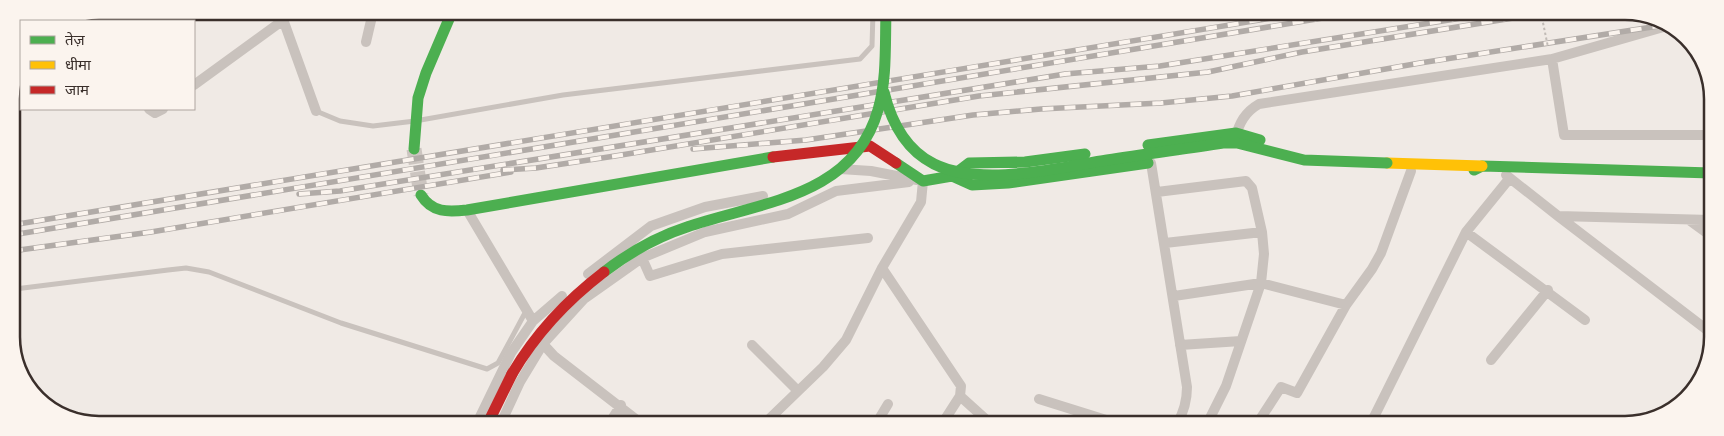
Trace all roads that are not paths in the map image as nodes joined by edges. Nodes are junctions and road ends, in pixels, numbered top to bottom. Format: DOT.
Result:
graph roads {
  1 [pos="276,20"];
  2 [pos="282,20"];
  3 [pos="371,20"];
  4 [pos="449,20"];
  5 [pos="873,20"];
  6 [pos="886,20"];
  7 [pos="1659,28"];
  8 [pos="366,42"];
  9 [pos="1552,59"];
  10 [pos="883,80"];
  11 [pos="195,84"];
  12 [pos="316,111"];
  13 [pos="415,121"];
  14 [pos="1236,133"];
  15 [pos="1704,135"];
  16 [pos="414,149"];
  17 [pos="1232,149"];
  18 [pos="1151,163"];
  19 [pos="1482,166"];
  20 [pos="1500,166"];
  21 [pos="1411,170"];
  22 [pos="1704,173"];
  23 [pos="952,176"];
  24 [pos="1509,179"];
  25 [pos="923,181"];
  26 [pos="1157,192"];
  27 [pos="421,195"];
  28 [pos="467,210"];
  29 [pos="1558,216"];
  30 [pos="1690,220"];
  31 [pos="1704,220"];
  32 [pos="1704,231"];
  33 [pos="1262,232"];
  34 [pos="1466,232"];
  35 [pos="868,238"];
  36 [pos="1165,243"];
  37 [pos="642,258"];
  38 [pos="882,268"];
  39 [pos="1261,283"];
  40 [pos="20,288"];
  41 [pos="1548,290"];
  42 [pos="1174,296"];
  43 [pos="1346,305"];
  44 [pos="526,310"];
  45 [pos="1585,320"];
  46 [pos="533,321"];
  47 [pos="1704,328"];
  48 [pos="1241,341"];
  49 [pos="543,344"];
  50 [pos="752,345"];
  51 [pos="1180,345"];
  52 [pos="1491,360"];
  53 [pos="797,390"];
  54 [pos="960,396"];
  55 [pos="1039,399"];
  56 [pos="888,404"];
  57 [pos="621,405"];
  58 [pos="480,416"];
  59 [pos="491,416"];
  60 [pos="504,416"];
  61 [pos="614,416"];
  62 [pos="633,416"];
  63 [pos="773,416"];
  64 [pos="881,416"];
  65 [pos="947,416"];
  66 [pos="982,416"];
  67 [pos="1093,416"];
  68 [pos="1181,416"];
  69 [pos="1211,416"];
  70 [pos="1262,416"];
  71 [pos="1374,416"];
  1 -- 11 [label="street"];
  2 -- 12 [label="street"];
  3 -- 8 [label="street"];
  4 -- 13 [label="main road"];
  5 -- 13 [label="lane"];
  6 -- 10 [label="main road, bridge"];
  7 -- 9 [label="street"];
  9 -- 14 [label="street"];
  9 -- 15 [label="street"];
  10 -- 19 [label="main road, bridge"];
  10 -- 59 [label="main road, bridge"];
  12 -- 13 [label="lane"];
  13 -- 16 [label="main road"];
  14 -- 17 [label="street"];
  14 -- 19 [label="main road"];
  14 -- 23 [label="main road"];
  17 -- 18 [label="main road"];
  17 -- 21 [label="main road"];
  18 -- 23 [label="main road"];
  18 -- 26 [label="street"];
  19 -- 20 [label="main road"];
  19 -- 21 [label="main road"];
  20 -- 22 [label="main road"];
  20 -- 24 [label="street"];
  21 -- 43 [label="street"];
  23 -- 25 [label="main road"];
  24 -- 29 [label="street"];
  24 -- 34 [label="street"];
  25 -- 28 [label="main road"];
  25 -- 37 [label="street"];
  25 -- 38 [label="street"];
  25 -- 46 [label="street"];
  26 -- 33 [label="street"];
  26 -- 36 [label="street"];
  27 -- 28 [label="main road"];
  28 -- 44 [label="street"];
  29 -- 30 [label="street"];
  29 -- 47 [label="street"];
  30 -- 31 [label="street"];
  30 -- 32 [label="street"];
  33 -- 36 [label="street"];
  33 -- 39 [label="street"];
  34 -- 41 [label="street"];
  34 -- 71 [label="street"];
  35 -- 37 [label="street"];
  36 -- 42 [label="street"];
  37 -- 49 [label="street"];
  38 -- 53 [label="street"];
  38 -- 54 [label="street"];
  39 -- 42 [label="street"];
  39 -- 43 [label="street"];
  39 -- 48 [label="street"];
  40 -- 44 [label="lane"];
  41 -- 45 [label="street"];
  41 -- 52 [label="street"];
  42 -- 51 [label="street"];
  43 -- 70 [label="street"];
  44 -- 46 [label="street"];
  46 -- 58 [label="street"];
  48 -- 51 [label="street"];
  48 -- 69 [label="street"];
  49 -- 57 [label="street"];
  49 -- 60 [label="street"];
  50 -- 53 [label="street"];
  51 -- 68 [label="street"];
  53 -- 63 [label="street"];
  54 -- 65 [label="street"];
  54 -- 66 [label="street"];
  55 -- 67 [label="street"];
  56 -- 64 [label="street"];
  57 -- 61 [label="street"];
  57 -- 62 [label="street"];
}
